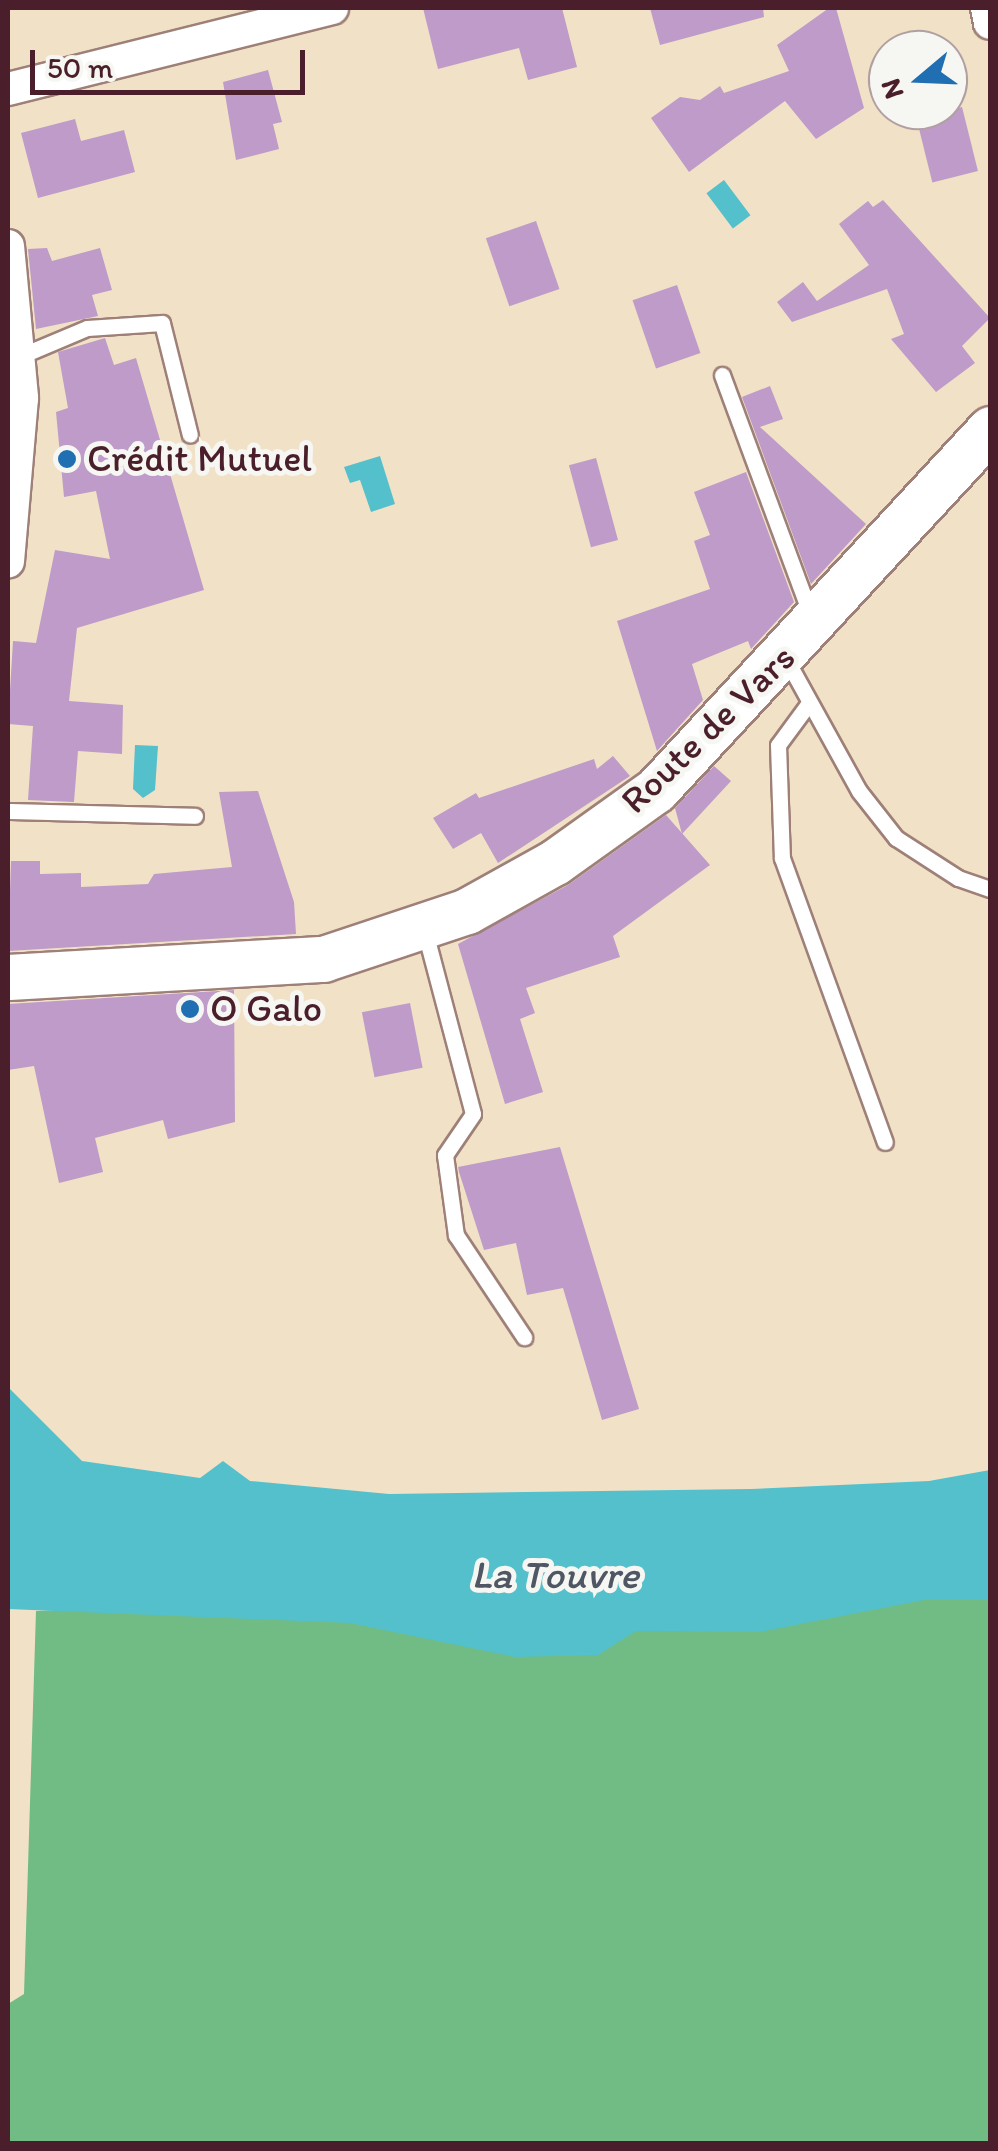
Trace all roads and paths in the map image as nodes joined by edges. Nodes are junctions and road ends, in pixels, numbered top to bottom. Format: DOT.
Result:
graph roads {
  1 [pos="332,8"];
  2 [pos="987,8"];
  3 [pos="990,23"];
  4 [pos="8,89"];
  5 [pos="8,246"];
  6 [pos="18,357"];
  7 [pos="722,376"];
  8 [pos="990,429"];
  9 [pos="190,435"];
  10 [pos="8,560"];
  11 [pos="799,640"];
  12 [pos="808,703"];
  13 [pos="8,811"];
  14 [pos="195,816"];
  15 [pos="990,890"];
  16 [pos="424,928"];
  17 [pos="8,976"];
  18 [pos="884,1142"];
  19 [pos="524,1337"];
  1 -- 4 [label="street"];
  2 -- 3 [label="street"];
  5 -- 6 [label="street"];
  6 -- 9 [label="lane"];
  6 -- 10 [label="street"];
  7 -- 11 [label="lane"];
  8 -- 11 [label="main road, Route de Vars"];
  11 -- 12 [label="lane"];
  11 -- 16 [label="main road, Route de Vars"];
  12 -- 15 [label="lane"];
  12 -- 18 [label="lane"];
  13 -- 14 [label="lane"];
  16 -- 17 [label="main road, Route de Vars"];
  16 -- 19 [label="lane"];
}
